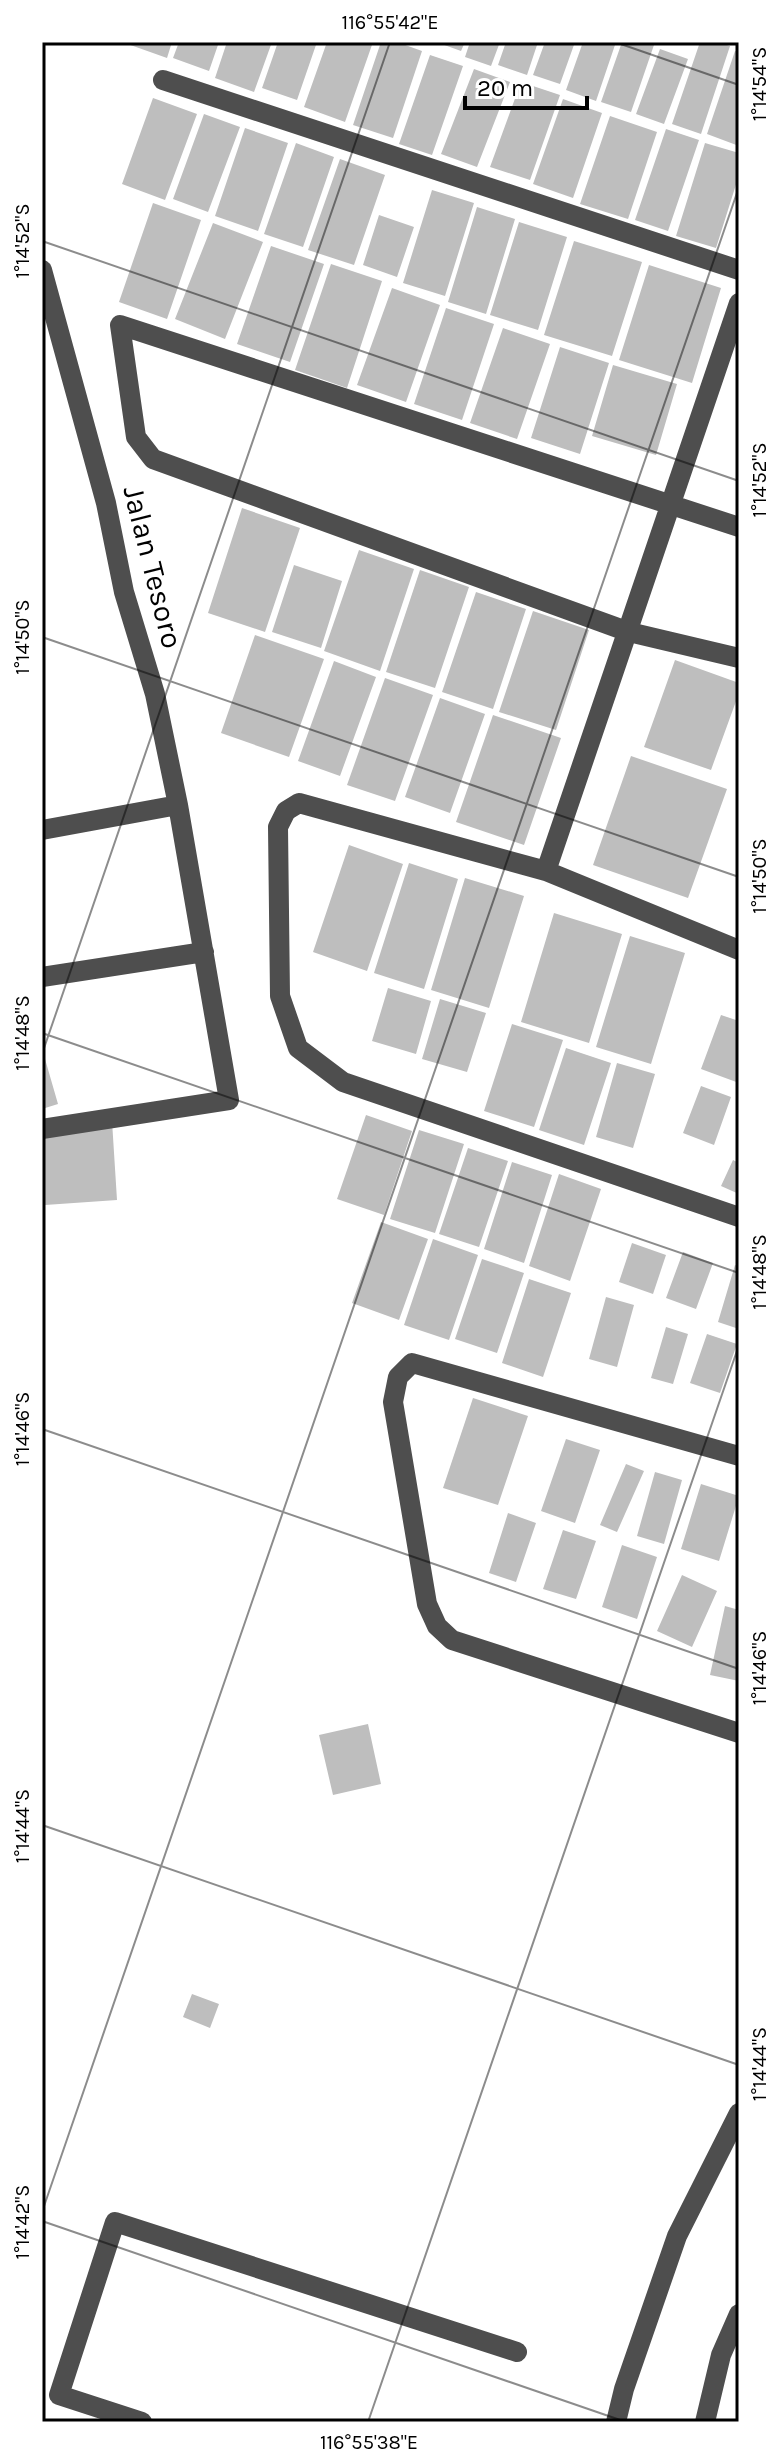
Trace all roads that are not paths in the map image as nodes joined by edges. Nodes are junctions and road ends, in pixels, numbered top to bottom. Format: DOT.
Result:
graph roads {
  1 [pos="163,80"];
  2 [pos="42,270"];
  3 [pos="739,270"];
  4 [pos="739,303"];
  5 [pos="669,503"];
  6 [pos="739,527"];
  7 [pos="629,632"];
  8 [pos="739,658"];
  9 [pos="178,805"];
  10 [pos="42,830"];
  11 [pos="546,871"];
  12 [pos="739,950"];
  13 [pos="204,952"];
  14 [pos="42,977"];
  15 [pos="42,1129"];
  16 [pos="739,1217"];
  17 [pos="739,1456"];
  18 [pos="739,1733"];
  19 [pos="736,2125"];
  20 [pos="739,2314"];
  21 [pos="517,2352"];
  22 [pos="50,2392"];
  23 [pos="142,2422"];
  24 [pos="616,2422"];
  25 [pos="705,2422"];
  1 -- 3 [label="street"];
  2 -- 9 [label="street, Jalan Tesoro"];
  4 -- 5 [label="street"];
  5 -- 6 [label="street"];
  5 -- 7 [label="street"];
  5 -- 7 [label="street"];
  7 -- 8 [label="street"];
  7 -- 11 [label="street"];
  9 -- 10 [label="street"];
  9 -- 13 [label="street, Jalan Tesoro"];
  11 -- 12 [label="street"];
  11 -- 16 [label="street"];
  13 -- 14 [label="street"];
  13 -- 15 [label="street, Jalan Tesoro"];
  17 -- 18 [label="street"];
  19 -- 24 [label="street"];
  20 -- 25 [label="street"];
  21 -- 22 [label="street"];
  22 -- 23 [label="street"];
}
